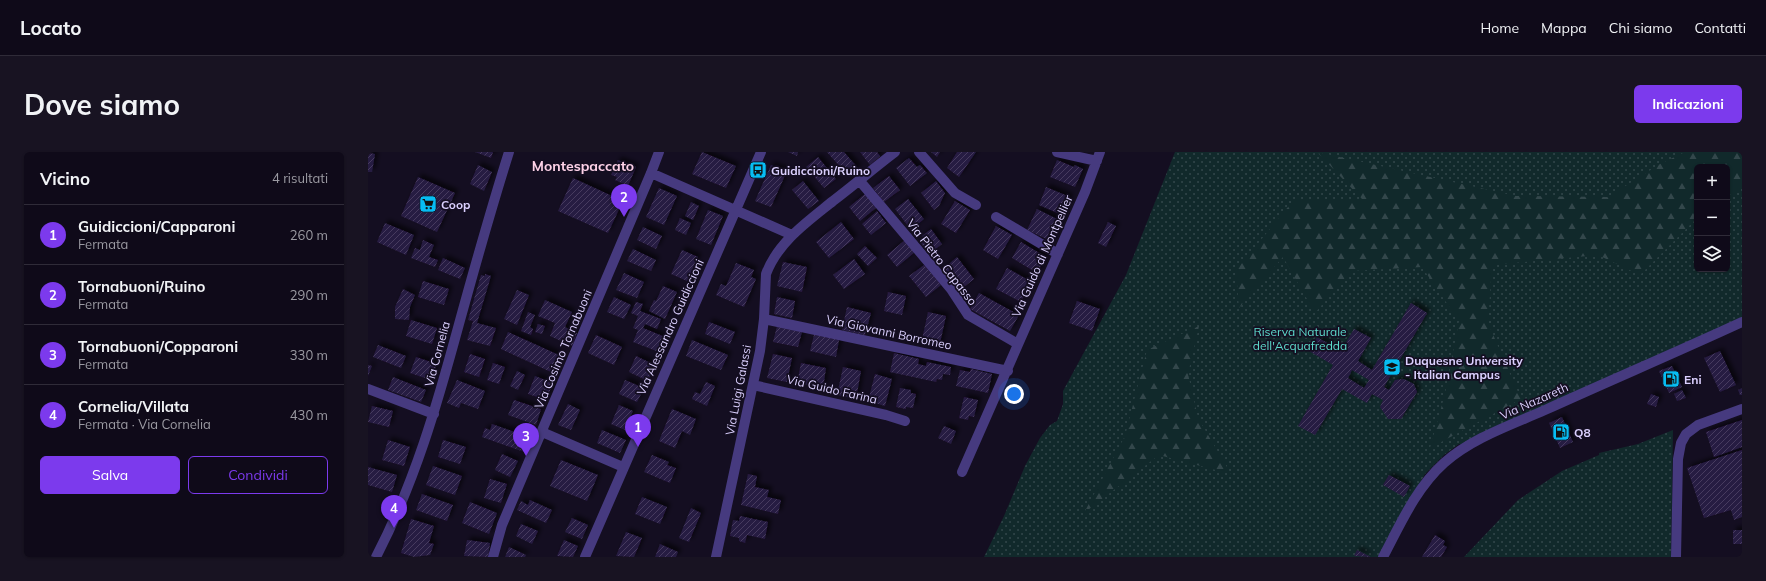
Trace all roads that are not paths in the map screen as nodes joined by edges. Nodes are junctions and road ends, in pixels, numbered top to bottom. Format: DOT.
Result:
graph roads {
  1 [pos="509,152"];
  2 [pos="659,152"];
  3 [pos="761,152"];
  4 [pos="895,152"];
  5 [pos="919,152"];
  6 [pos="1057,152"];
  7 [pos="1098,156"];
  8 [pos="652,173"];
  9 [pos="859,180"];
  10 [pos="976,205"];
  11 [pos="736,209"];
  12 [pos="996,218"];
  13 [pos="792,235"];
  14 [pos="1058,254"];
  15 [pos="764,319"];
  16 [pos="1742,322"];
  17 [pos="1018,344"];
  18 [pos="1008,371"];
  19 [pos="753,385"];
  20 [pos="368,389"];
  21 [pos="1742,409"];
  22 [pos="434,414"];
  23 [pos="905,421"];
  24 [pos="542,432"];
  25 [pos="623,467"];
  26 [pos="962,472"];
  27 [pos="384,541"];
  28 [pos="376,557"];
  29 [pos="386,557"];
  30 [pos="493,557"];
  31 [pos="585,557"];
  32 [pos="716,557"];
  33 [pos="1383,557"];
  34 [pos="1676,557"];
  1 -- 22 [label="street, Via Cornelia"];
  2 -- 8 [label="street, Via Cosimo Tornabuoni"];
  3 -- 11 [label="street, Via Alessandro Guidiccioni"];
  4 -- 9 [label="street, Via Luigi Galassi"];
  5 -- 10 [label="street"];
  6 -- 7 [label="street"];
  7 -- 14 [label="street, Via Guido di Montpellier"];
  8 -- 11 [label="street"];
  8 -- 24 [label="street, Via Cosimo Tornabuoni"];
  9 -- 13 [label="street, Via Luigi Galassi"];
  9 -- 17 [label="street, Via Pietro Capasso"];
  11 -- 13 [label="street"];
  11 -- 25 [label="street, Via Alessandro Guidiccioni"];
  12 -- 14 [label="street"];
  13 -- 15 [label="street, Via Luigi Galassi"];
  14 -- 17 [label="street, Via Guido di Montpellier"];
  15 -- 18 [label="street, Via Giovanni Borromeo"];
  15 -- 19 [label="street, Via Luigi Galassi"];
  16 -- 33 [label="street, Via Nazareth"];
  17 -- 18 [label="street, Via Guido di Montpellier"];
  18 -- 26 [label="street, Via Guido di Montpellier"];
  19 -- 23 [label="street, Via Guido Farina"];
  19 -- 32 [label="street, Via Luigi Galassi"];
  20 -- 22 [label="street"];
  21 -- 34 [label="street"];
  22 -- 27 [label="street, Via Cornelia"];
  24 -- 25 [label="street"];
  24 -- 30 [label="street, Via Cosimo Tornabuoni"];
  25 -- 31 [label="street, Via Alessandro Guidiccioni"];
  27 -- 28 [label="street, Via Cornelia"];
  27 -- 29 [label="street"];
}
